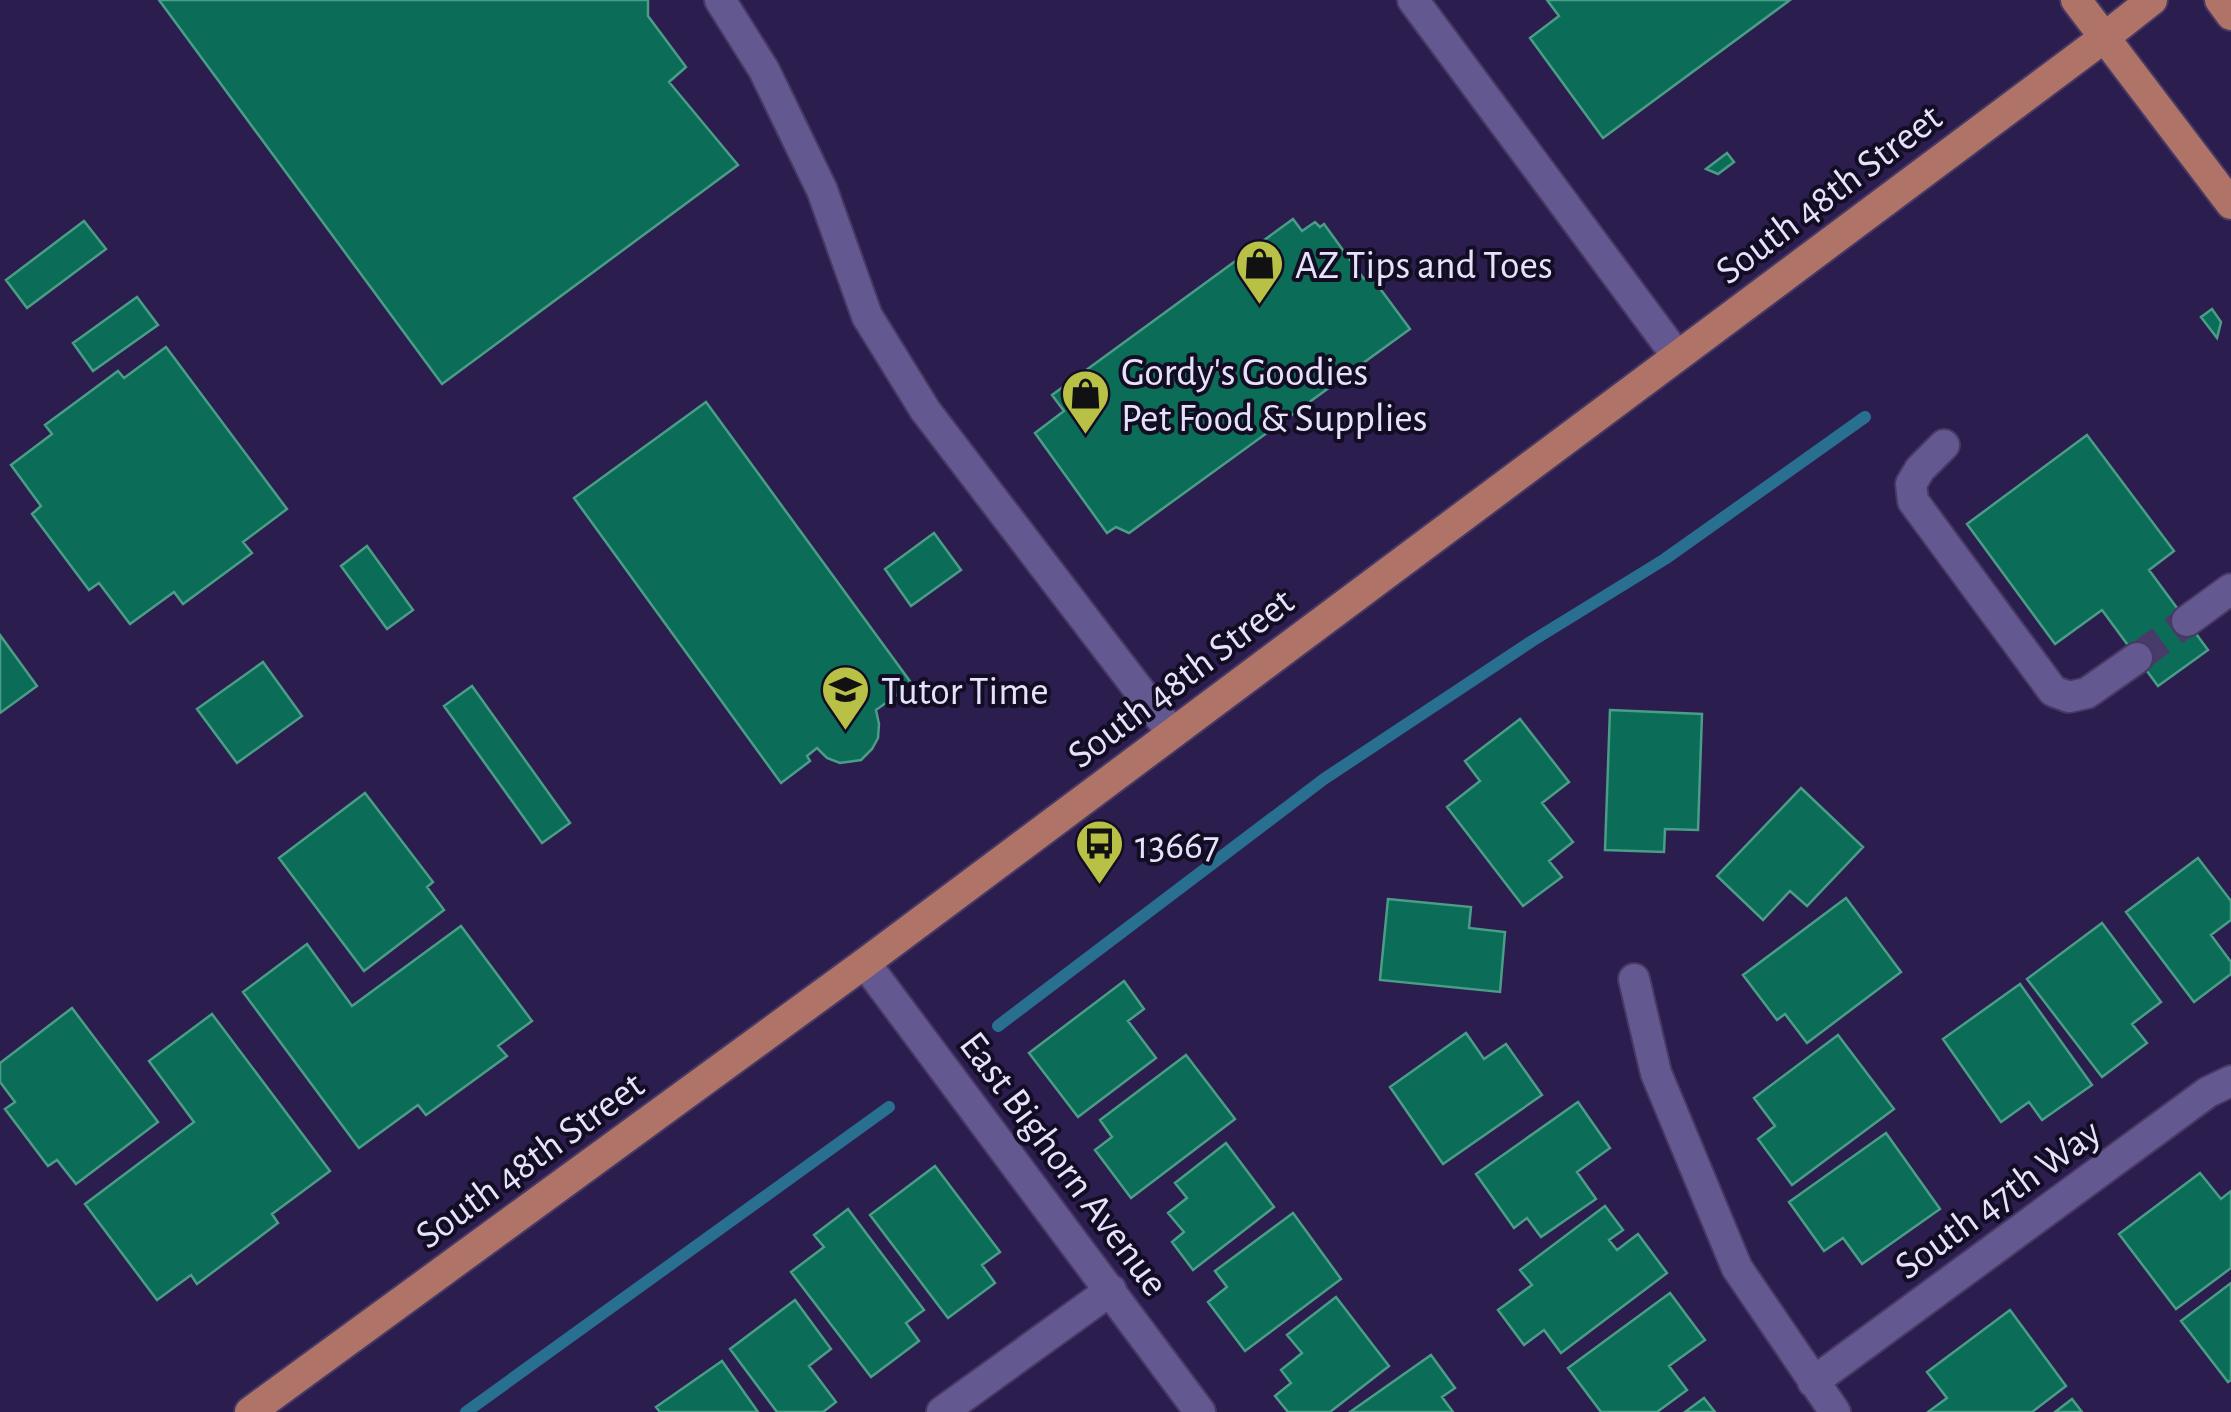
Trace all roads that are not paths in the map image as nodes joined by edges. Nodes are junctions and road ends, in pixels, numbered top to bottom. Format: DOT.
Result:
graph roads {
  1 [pos="720,0"];
  2 [pos="1413,0"];
  3 [pos="2076,0"];
  4 [pos="2152,0"];
  5 [pos="2220,0"];
  6 [pos="2231,15"];
  7 [pos="2105,38"];
  8 [pos="2231,204"];
  9 [pos="1678,356"];
  10 [pos="1944,444"];
  11 [pos="2231,588"];
  12 [pos="2186,621"];
  13 [pos="2137,658"];
  14 [pos="1172,733"];
  15 [pos="865,962"];
  16 [pos="1634,979"];
  17 [pos="2231,1081"];
  18 [pos="1111,1290"];
  19 [pos="1813,1382"];
  20 [pos="250,1412"];
  21 [pos="942,1412"];
  22 [pos="1200,1412"];
  23 [pos="1835,1412"];
  1 -- 14 [label="street"];
  2 -- 9 [label="street"];
  3 -- 7 [label="main road"];
  4 -- 7 [label="main road, South 48th Street"];
  5 -- 6 [label="main road"];
  7 -- 8 [label="main road"];
  7 -- 9 [label="main road, South 48th Street"];
  9 -- 14 [label="main road, South 48th Street"];
  10 -- 13 [label="street"];
  11 -- 12 [label="street"];
  14 -- 15 [label="main road, South 48th Street"];
  15 -- 18 [label="street, East Bighorn Avenue"];
  15 -- 20 [label="main road, South 48th Street"];
  16 -- 19 [label="street"];
  17 -- 19 [label="street, South 47th Way"];
  18 -- 21 [label="street"];
  18 -- 22 [label="street, East Bighorn Avenue"];
  19 -- 23 [label="street"];
}
